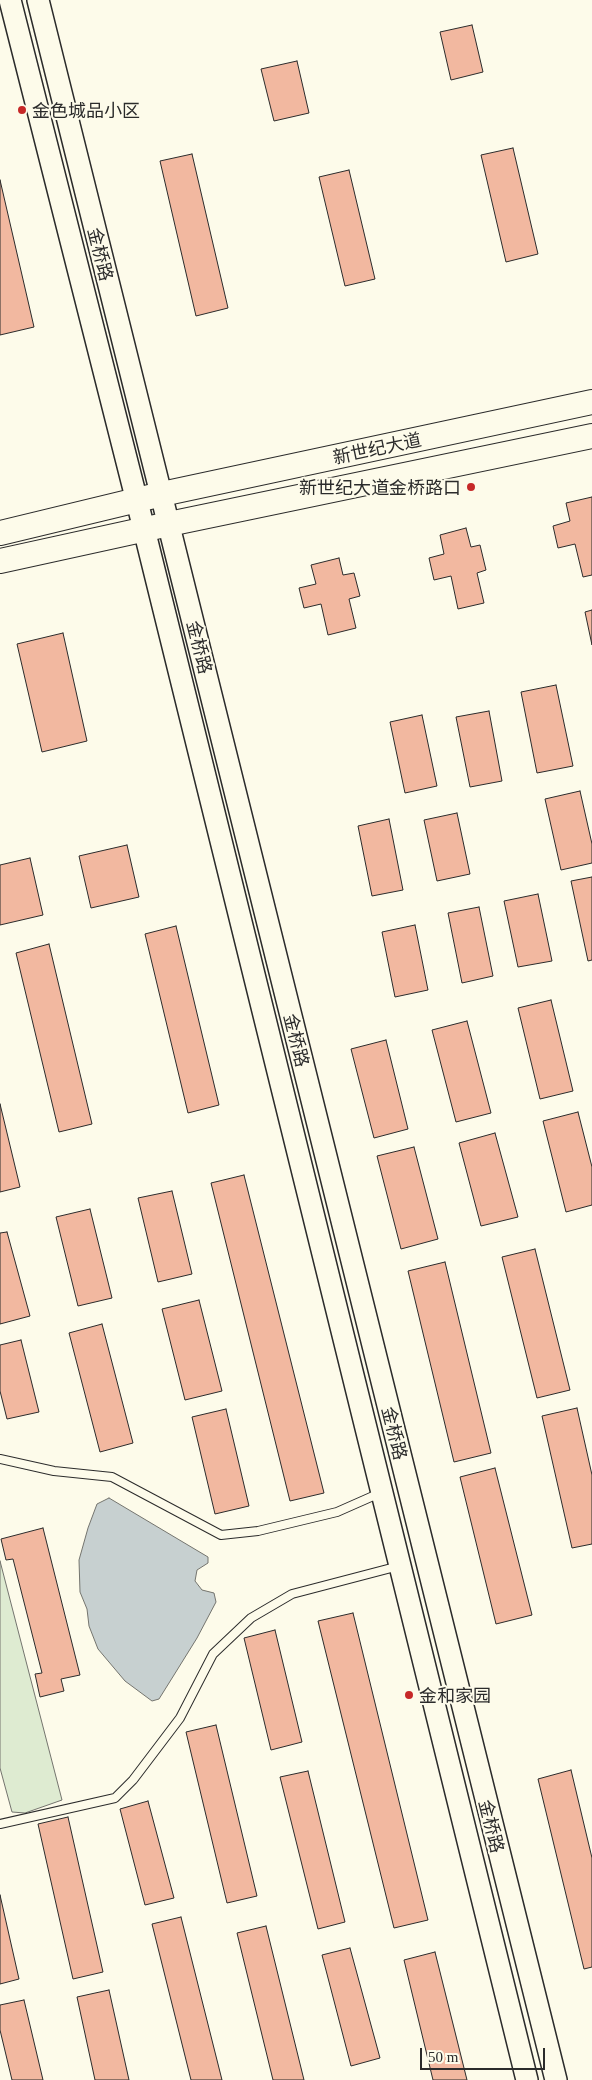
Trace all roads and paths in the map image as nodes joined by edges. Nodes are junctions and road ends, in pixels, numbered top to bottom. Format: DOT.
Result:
graph roads {
  1 [pos="10,0"];
  2 [pos="38,0"];
  3 [pos="592,402"];
  4 [pos="592,436"];
  5 [pos="162,494"];
  6 [pos="137,500"];
  7 [pos="169,524"];
  8 [pos="144,529"];
  9 [pos="0,534"];
  10 [pos="0,561"];
  11 [pos="0,1459"];
  12 [pos="382,1492"];
  13 [pos="400,1565"];
  14 [pos="0,1824"];
  15 [pos="527,2080"];
  16 [pos="556,2080"];
  1 -- 6 [label="street, 金桥路"];
  2 -- 5 [label="street, 金桥路"];
  3 -- 5 [label="main road, 新世纪大道"];
  4 -- 7 [label="main road, 新世纪大道"];
  5 -- 6 [label="main road, 新世纪大道"];
  5 -- 7 [label="street, 金桥路"];
  6 -- 8 [label="street, 金桥路"];
  6 -- 9 [label="main road"];
  7 -- 8 [label="main road, 新世纪大道"];
  7 -- 16 [label="street, 金桥路"];
  8 -- 10 [label="main road"];
  8 -- 12 [label="street, 金桥路"];
  11 -- 12 [label="lane"];
  12 -- 13 [label="street, 金桥路"];
  13 -- 14 [label="lane"];
  13 -- 15 [label="street, 金桥路"];
}
